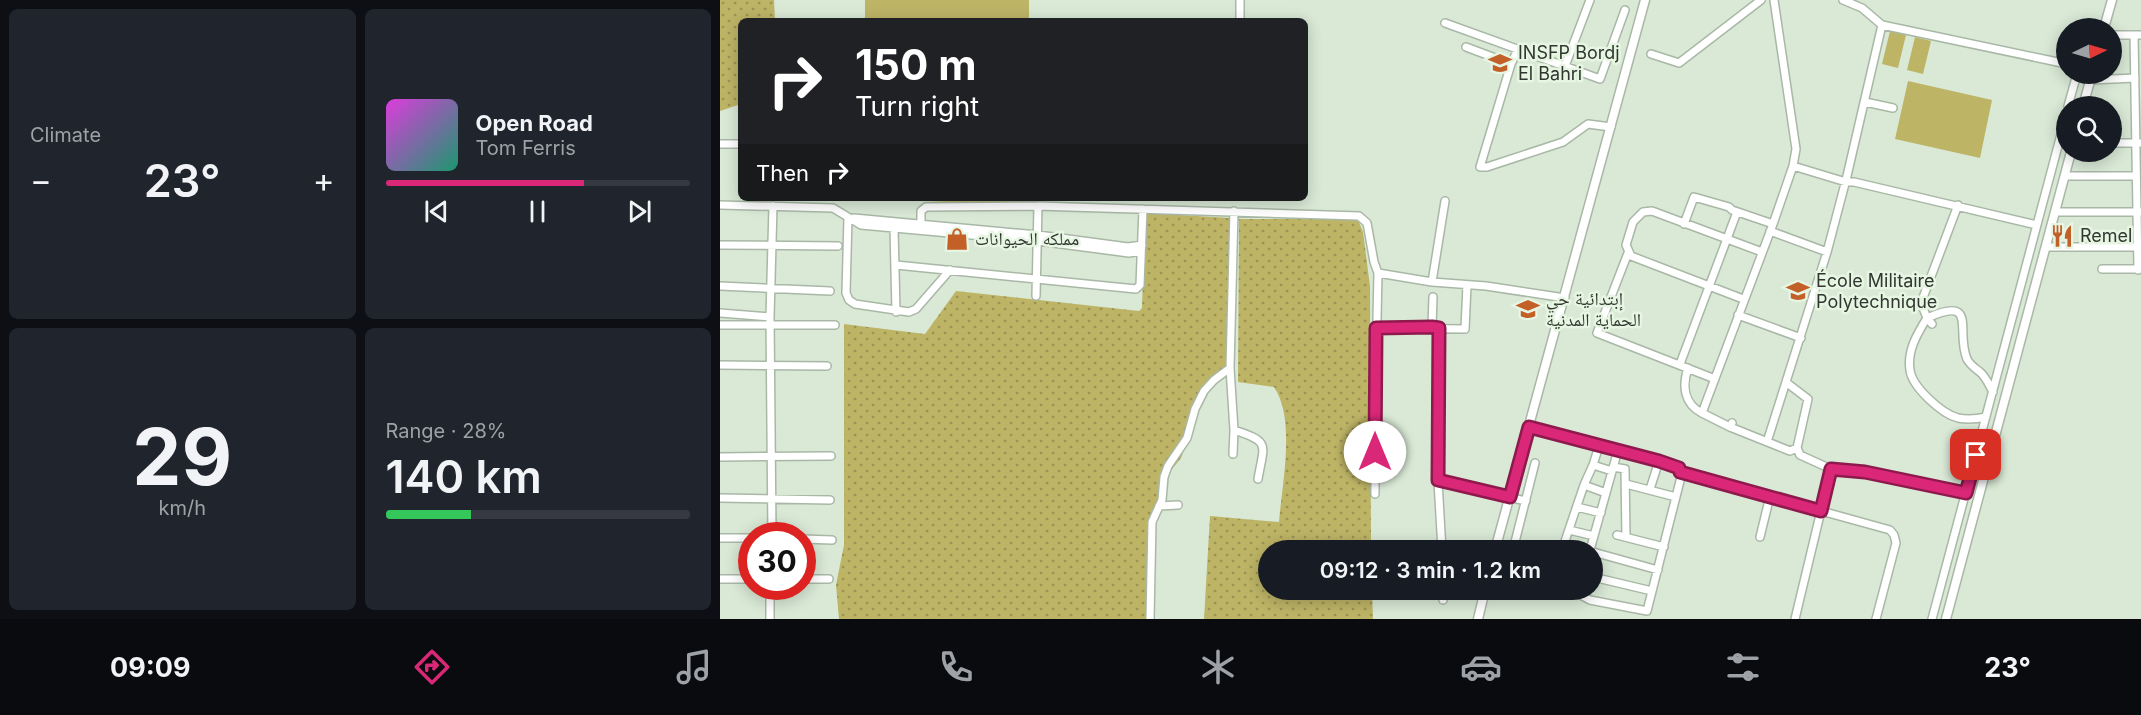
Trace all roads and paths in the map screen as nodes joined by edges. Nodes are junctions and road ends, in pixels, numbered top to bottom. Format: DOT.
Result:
graph roads {
  1 [pos="1240,0"];
  2 [pos="1590,0"];
  3 [pos="1645,0"];
  4 [pos="1761,0"];
  5 [pos="1774,0"];
  6 [pos="1843,0"];
  7 [pos="2112,0"];
  8 [pos="1625,10"];
  9 [pos="1240,18"];
  10 [pos="2107,18"];
  11 [pos="1445,23"];
  12 [pos="1882,25"];
  13 [pos="2122,35"];
  14 [pos="2138,35"];
  15 [pos="1466,47"];
  16 [pos="1518,50"];
  17 [pos="1651,54"];
  18 [pos="2056,62"];
  19 [pos="1511,64"];
  20 [pos="1565,66"];
  21 [pos="2122,78"];
  22 [pos="2134,78"];
  23 [pos="1865,102"];
  24 [pos="1893,108"];
  25 [pos="1611,128"];
  26 [pos="2122,143"];
  27 [pos="2138,143"];
  28 [pos="720,144"];
  29 [pos="738,144"];
  30 [pos="2056,153"];
  31 [pos="2068,162"];
  32 [pos="1793,166"];
  33 [pos="2065,176"];
  34 [pos="2135,176"];
  35 [pos="1846,182"];
  36 [pos="1445,201"];
  37 [pos="720,205"];
  38 [pos="1958,205"];
  39 [pos="773,206"];
  40 [pos="1038,206"];
  41 [pos="1143,209"];
  42 [pos="1234,211"];
  43 [pos="1737,212"];
  44 [pos="2056,212"];
  45 [pos="2138,212"];
  46 [pos="848,217"];
  47 [pos="1684,224"];
  48 [pos="2037,225"];
  49 [pos="921,227"];
  50 [pos="894,228"];
  51 [pos="1771,228"];
  52 [pos="1038,238"];
  53 [pos="1726,240"];
  54 [pos="720,244"];
  55 [pos="771,246"];
  56 [pos="838,246"];
  57 [pos="2047,247"];
  58 [pos="2137,247"];
  59 [pos="1142,248"];
  60 [pos="1762,252"];
  61 [pos="1827,252"];
  62 [pos="1628,253"];
  63 [pos="896,265"];
  64 [pos="2102,269"];
  65 [pos="950,270"];
  66 [pos="2139,270"];
  67 [pos="1378,273"];
  68 [pos="1037,278"];
  69 [pos="1432,282"];
  70 [pos="1467,285"];
  71 [pos="1708,285"];
  72 [pos="720,286"];
  73 [pos="771,287"];
  74 [pos="830,291"];
  75 [pos="1036,296"];
  76 [pos="1433,297"];
  77 [pos="1565,298"];
  78 [pos="1743,298"];
  79 [pos="896,312"];
  80 [pos="720,313"];
  81 [pos="1738,315"];
  82 [pos="770,316"];
  83 [pos="1929,321"];
  84 [pos="720,325"];
  85 [pos="771,325"];
  86 [pos="835,325"];
  87 [pos="1436,327"];
  88 [pos="1376,328"];
  89 [pos="1801,338"];
  90 [pos="1680,364"];
  91 [pos="720,365"];
  92 [pos="771,366"];
  93 [pos="827,366"];
  94 [pos="1230,368"];
  95 [pos="1688,368"];
  96 [pos="1715,379"];
  97 [pos="1787,382"];
  98 [pos="1992,392"];
  99 [pos="1702,413"];
  100 [pos="1986,417"];
  101 [pos="1529,427"];
  102 [pos="1234,430"];
  103 [pos="1767,442"];
  104 [pos="1599,446"];
  105 [pos="1797,448"];
  106 [pos="1618,450"];
  107 [pos="1233,454"];
  108 [pos="831,456"];
  109 [pos="720,457"];
  110 [pos="772,458"];
  111 [pos="1659,461"];
  112 [pos="1535,463"];
  113 [pos="1593,465"];
  114 [pos="1613,469"];
  115 [pos="1831,469"];
  116 [pos="1680,472"];
  117 [pos="1258,479"];
  118 [pos="1438,480"];
  119 [pos="1626,484"];
  120 [pos="1584,485"];
  121 [pos="1650,489"];
  122 [pos="1606,493"];
  123 [pos="1966,493"];
  124 [pos="1375,494"];
  125 [pos="1770,496"];
  126 [pos="1510,497"];
  127 [pos="1676,497"];
  128 [pos="720,498"];
  129 [pos="772,498"];
  130 [pos="830,500"];
  131 [pos="1526,501"];
  132 [pos="1178,505"];
  133 [pos="1159,506"];
  134 [pos="1577,507"];
  135 [pos="1821,511"];
  136 [pos="1601,513"];
  137 [pos="772,522"];
  138 [pos="1569,530"];
  139 [pos="1617,535"];
  140 [pos="1594,536"];
  141 [pos="1626,537"];
  142 [pos="1760,537"];
  143 [pos="720,538"];
  144 [pos="738,538"];
  145 [pos="816,539"];
  146 [pos="831,540"];
  147 [pos="1441,540"];
  148 [pos="1498,540"];
  149 [pos="1516,540"];
  150 [pos="1566,540"];
  151 [pos="1593,540"];
  152 [pos="1664,547"];
  153 [pos="1603,554"];
  154 [pos="1658,570"];
  155 [pos="720,579"];
  156 [pos="738,579"];
  157 [pos="816,579"];
  158 [pos="829,579"];
  159 [pos="1603,580"];
  160 [pos="1652,591"];
  161 [pos="770,600"];
  162 [pos="1483,600"];
  163 [pos="1590,600"];
  164 [pos="770,619"];
  165 [pos="1150,619"];
  166 [pos="1478,619"];
  167 [pos="1795,619"];
  168 [pos="1876,619"];
  169 [pos="1932,619"];
  170 [pos="1946,619"];
  1 -- 9 [label="street"];
  2 -- 20 [label="street"];
  3 -- 25 [label="main road"];
  4 -- 17 [label="street"];
  5 -- 32 [label="street"];
  6 -- 12 [label="street"];
  7 -- 10 [label="main road"];
  8 -- 20 [label="street"];
  11 -- 16 [label="street"];
  12 -- 18 [label="street"];
  12 -- 23 [label="street"];
  13 -- 14 [label="street"];
  14 -- 22 [label="street"];
  15 -- 19 [label="street"];
  16 -- 19 [label="street"];
  16 -- 20 [label="street"];
  19 -- 25 [label="street"];
  21 -- 22 [label="street"];
  22 -- 27 [label="street"];
  23 -- 24 [label="street"];
  23 -- 35 [label="street"];
  25 -- 77 [label="main road"];
  26 -- 27 [label="street"];
  27 -- 34 [label="street"];
  28 -- 29 [label="street"];
  30 -- 48 [label="street"];
  31 -- 33 [label="main road"];
  32 -- 35 [label="street"];
  32 -- 51 [label="street"];
  33 -- 34 [label="street"];
  33 -- 44 [label="main road"];
  34 -- 45 [label="street"];
  35 -- 38 [label="street"];
  35 -- 61 [label="street"];
  36 -- 69 [label="street"];
  37 -- 39 [label="street"];
  38 -- 48 [label="street"];
  38 -- 83 [label="street"];
  39 -- 46 [label="street"];
  39 -- 55 [label="street"];
  40 -- 41 [label="street"];
  40 -- 49 [label="street"];
  40 -- 52 [label="street"];
  41 -- 42 [label="street"];
  41 -- 59 [label="street"];
  42 -- 67 [label="street"];
  42 -- 94 [label="street"];
  43 -- 47 [label="street"];
  43 -- 51 [label="street"];
  43 -- 53 [label="street"];
  44 -- 45 [label="street"];
  44 -- 57 [label="main road"];
  45 -- 58 [label="street"];
  46 -- 49 [label="street"];
  46 -- 50 [label="street"];
  46 -- 79 [label="street"];
  47 -- 53 [label="street"];
  47 -- 62 [label="street"];
  48 -- 98 [label="street"];
  49 -- 50 [label="street"];
  49 -- 52 [label="street"];
  50 -- 63 [label="street"];
  51 -- 60 [label="street"];
  51 -- 61 [label="street"];
  52 -- 59 [label="street"];
  52 -- 68 [label="street"];
  53 -- 60 [label="street"];
  53 -- 71 [label="street"];
  54 -- 55 [label="street"];
  55 -- 56 [label="street"];
  55 -- 73 [label="street"];
  57 -- 58 [label="street"];
  57 -- 170 [label="main road"];
  58 -- 66 [label="street"];
  59 -- 68 [label="street"];
  60 -- 78 [label="street"];
  61 -- 89 [label="street"];
  62 -- 71 [label="street"];
  62 -- 90 [label="street"];
  63 -- 65 [label="street"];
  63 -- 79 [label="street"];
  64 -- 66 [label="street"];
  65 -- 68 [label="street"];
  65 -- 79 [label="street"];
  67 -- 69 [label="street"];
  67 -- 88 [label="street"];
  68 -- 75 [label="street"];
  69 -- 70 [label="street"];
  70 -- 77 [label="street"];
  70 -- 87 [label="street"];
  71 -- 78 [label="street"];
  71 -- 90 [label="street"];
  72 -- 73 [label="street"];
  73 -- 74 [label="street"];
  73 -- 82 [label="street"];
  76 -- 87 [label="street"];
  77 -- 101 [label="main road"];
  78 -- 81 [label="street"];
  80 -- 82 [label="street"];
  81 -- 89 [label="street"];
  81 -- 96 [label="street"];
  82 -- 85 [label="street"];
  83 -- 98 [label="street"];
  83 -- 100 [label="street"];
  84 -- 85 [label="street"];
  85 -- 86 [label="street"];
  85 -- 92 [label="street"];
  87 -- 88 [label="street"];
  87 -- 118 [label="street"];
  88 -- 124 [label="street"];
  89 -- 97 [label="street"];
  90 -- 95 [label="street"];
  91 -- 92 [label="street"];
  92 -- 93 [label="street"];
  92 -- 110 [label="street"];
  94 -- 102 [label="street"];
  94 -- 133 [label="street"];
  95 -- 96 [label="street"];
  95 -- 99 [label="street"];
  96 -- 99 [label="street"];
  97 -- 103 [label="street"];
  97 -- 105 [label="street"];
  98 -- 100 [label="street"];
  99 -- 103 [label="street"];
  100 -- 123 [label="street"];
  101 -- 104 [label="street"];
  101 -- 126 [label="main road"];
  102 -- 107 [label="street"];
  102 -- 117 [label="street"];
  103 -- 105 [label="street"];
  104 -- 106 [label="street"];
  104 -- 113 [label="street"];
  105 -- 115 [label="street"];
  106 -- 111 [label="street"];
  106 -- 114 [label="street"];
  108 -- 110 [label="street"];
  109 -- 110 [label="street"];
  110 -- 129 [label="street"];
  111 -- 116 [label="street"];
  111 -- 121 [label="street"];
  112 -- 131 [label="street"];
  113 -- 114 [label="street"];
  113 -- 120 [label="street"];
  114 -- 119 [label="street"];
  114 -- 122 [label="street"];
  115 -- 123 [label="street"];
  115 -- 135 [label="street"];
  116 -- 125 [label="street"];
  116 -- 127 [label="street"];
  118 -- 126 [label="street"];
  118 -- 147 [label="street"];
  119 -- 121 [label="street"];
  119 -- 141 [label="street"];
  120 -- 122 [label="street"];
  120 -- 134 [label="street"];
  121 -- 127 [label="street"];
  122 -- 136 [label="street"];
  123 -- 169 [label="street"];
  125 -- 135 [label="street"];
  125 -- 142 [label="street"];
  126 -- 131 [label="street"];
  126 -- 148 [label="main road"];
  127 -- 152 [label="street"];
  128 -- 129 [label="street"];
  129 -- 130 [label="street"];
  129 -- 137 [label="street"];
  131 -- 149 [label="street"];
  132 -- 133 [label="street"];
  133 -- 165 [label="street"];
  134 -- 136 [label="street"];
  134 -- 138 [label="street"];
  135 -- 167 [label="street"];
  135 -- 168 [label="street"];
  136 -- 140 [label="street"];
  138 -- 140 [label="street"];
  138 -- 150 [label="street"];
  139 -- 141 [label="street"];
  140 -- 151 [label="street"];
  141 -- 152 [label="street"];
  143 -- 144 [label="street"];
  145 -- 146 [label="street"];
  152 -- 154 [label="street"];
  153 -- 154 [label="street"];
  154 -- 160 [label="street"];
  155 -- 156 [label="street"];
  157 -- 158 [label="street"];
  159 -- 160 [label="street"];
  160 -- 163 [label="street"];
  161 -- 164 [label="street"];
  162 -- 166 [label="main road"];
}
